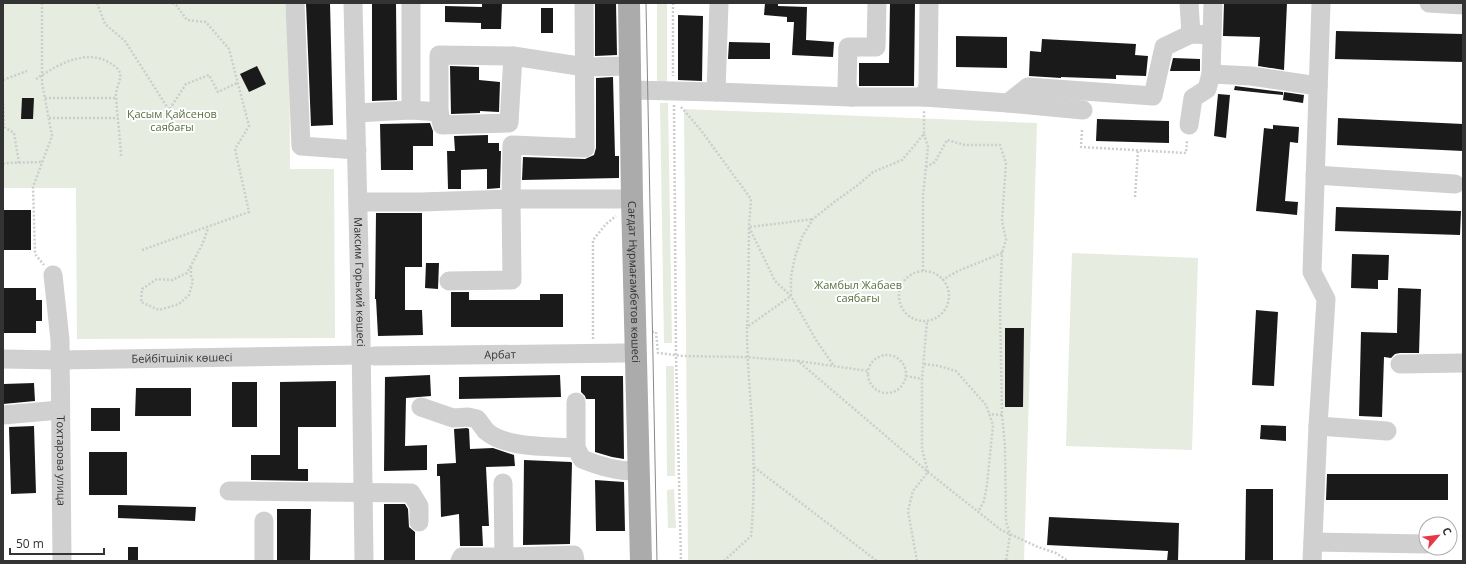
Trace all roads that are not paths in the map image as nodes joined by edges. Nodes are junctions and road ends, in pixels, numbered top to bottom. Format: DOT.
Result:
graph roads {
  1 [pos="295,3"];
  2 [pos="353,3"];
  3 [pos="411,3"];
  4 [pos="584,3"];
  5 [pos="629,3"];
  6 [pos="719,3"];
  7 [pos="878,3"];
  8 [pos="929,3"];
  9 [pos="1190,3"];
  10 [pos="1213,3"];
  11 [pos="1321,3"];
  12 [pos="1429,3"];
  13 [pos="1463,5"];
  14 [pos="1191,34"];
  15 [pos="1212,35"];
  16 [pos="513,56"];
  17 [pos="630,66"];
  18 [pos="585,67"];
  19 [pos="1211,74"];
  20 [pos="1318,86"];
  21 [pos="631,90"];
  22 [pos="716,92"];
  23 [pos="851,97"];
  24 [pos="924,97"];
  25 [pos="1008,103"];
  26 [pos="411,110"];
  27 [pos="1083,110"];
  28 [pos="440,112"];
  29 [pos="356,113"];
  30 [pos="1189,125"];
  31 [pos="357,150"];
  32 [pos="1315,175"];
  33 [pos="1455,184"];
  34 [pos="511,199"];
  35 [pos="358,202"];
  36 [pos="627,205"];
  37 [pos="53,276"];
  38 [pos="449,281"];
  39 [pos="625,353"];
  40 [pos="368,355"];
  41 [pos="3,359"];
  42 [pos="60,360"];
  43 [pos="1463,363"];
  44 [pos="1400,364"];
  45 [pos="576,402"];
  46 [pos="421,406"];
  47 [pos="60,410"];
  48 [pos="3,415"];
  49 [pos="1318,426"];
  50 [pos="1387,431"];
  51 [pos="576,448"];
  52 [pos="638,471"];
  53 [pos="503,483"];
  54 [pos="229,491"];
  55 [pos="363,493"];
  56 [pos="264,521"];
  57 [pos="419,522"];
  58 [pos="1313,542"];
  59 [pos="1418,544"];
  60 [pos="504,556"];
  61 [pos="62,561"];
  62 [pos="264,561"];
  63 [pos="364,561"];
  64 [pos="460,561"];
  65 [pos="575,561"];
  66 [pos="641,561"];
  67 [pos="1312,561"];
  1 -- 31 [label="street"];
  2 -- 29 [label="street, Максим Горький көшесі"];
  3 -- 26 [label="street"];
  4 -- 18 [label="street"];
  5 -- 17 [label="main road, Сағдат Нұрмағамбетов көшесі"];
  6 -- 22 [label="street"];
  7 -- 23 [label="street"];
  8 -- 24 [label="street"];
  9 -- 14 [label="street"];
  10 -- 15 [label="street"];
  11 -- 20 [label="street"];
  12 -- 13 [label="street"];
  14 -- 15 [label="street"];
  14 -- 25 [label="street"];
  15 -- 19 [label="street"];
  16 -- 18 [label="street"];
  16 -- 28 [label="street"];
  16 -- 28 [label="street"];
  17 -- 18 [label="street"];
  17 -- 21 [label="main road, Сағдат Нұрмағамбетов көшесі"];
  18 -- 34 [label="street"];
  19 -- 20 [label="street"];
  19 -- 30 [label="street"];
  20 -- 32 [label="street"];
  21 -- 22 [label="street"];
  21 -- 36 [label="main road, Сағдат Нұрмағамбетов көшесі"];
  22 -- 23 [label="street"];
  23 -- 24 [label="street"];
  24 -- 25 [label="street"];
  25 -- 27 [label="street"];
  26 -- 28 [label="street"];
  26 -- 29 [label="street"];
  29 -- 31 [label="street, Максим Горький көшесі"];
  31 -- 35 [label="street, Максим Горький көшесі"];
  32 -- 33 [label="street"];
  32 -- 49 [label="street"];
  34 -- 35 [label="street"];
  34 -- 36 [label="street"];
  34 -- 38 [label="street"];
  35 -- 40 [label="street, Максим Горький көшесі"];
  36 -- 52 [label="main road, Сағдат Нұрмағамбетов көшесі"];
  37 -- 42 [label="street, Тохтарова улица"];
  39 -- 40 [label="street, Арбат"];
  40 -- 42 [label="street, Бейбітшілік көшесі"];
  40 -- 55 [label="street, Максим Горький көшесі"];
  41 -- 42 [label="street, Бейбітшілік көшесі"];
  42 -- 47 [label="street, Тохтарова улица"];
  43 -- 44 [label="street"];
  45 -- 51 [label="street"];
  46 -- 51 [label="street"];
  47 -- 48 [label="street"];
  47 -- 61 [label="street, Тохтарова улица"];
  49 -- 50 [label="street"];
  49 -- 58 [label="street"];
  51 -- 52 [label="street"];
  52 -- 66 [label="main road, Сағдат Нұрмағамбетов көшесі"];
  53 -- 60 [label="street"];
  54 -- 55 [label="street"];
  55 -- 57 [label="street"];
  55 -- 63 [label="street, Максим Горький көшесі"];
  56 -- 62 [label="street"];
  58 -- 59 [label="street"];
  58 -- 67 [label="street"];
  60 -- 64 [label="street"];
  60 -- 65 [label="street"];
}
